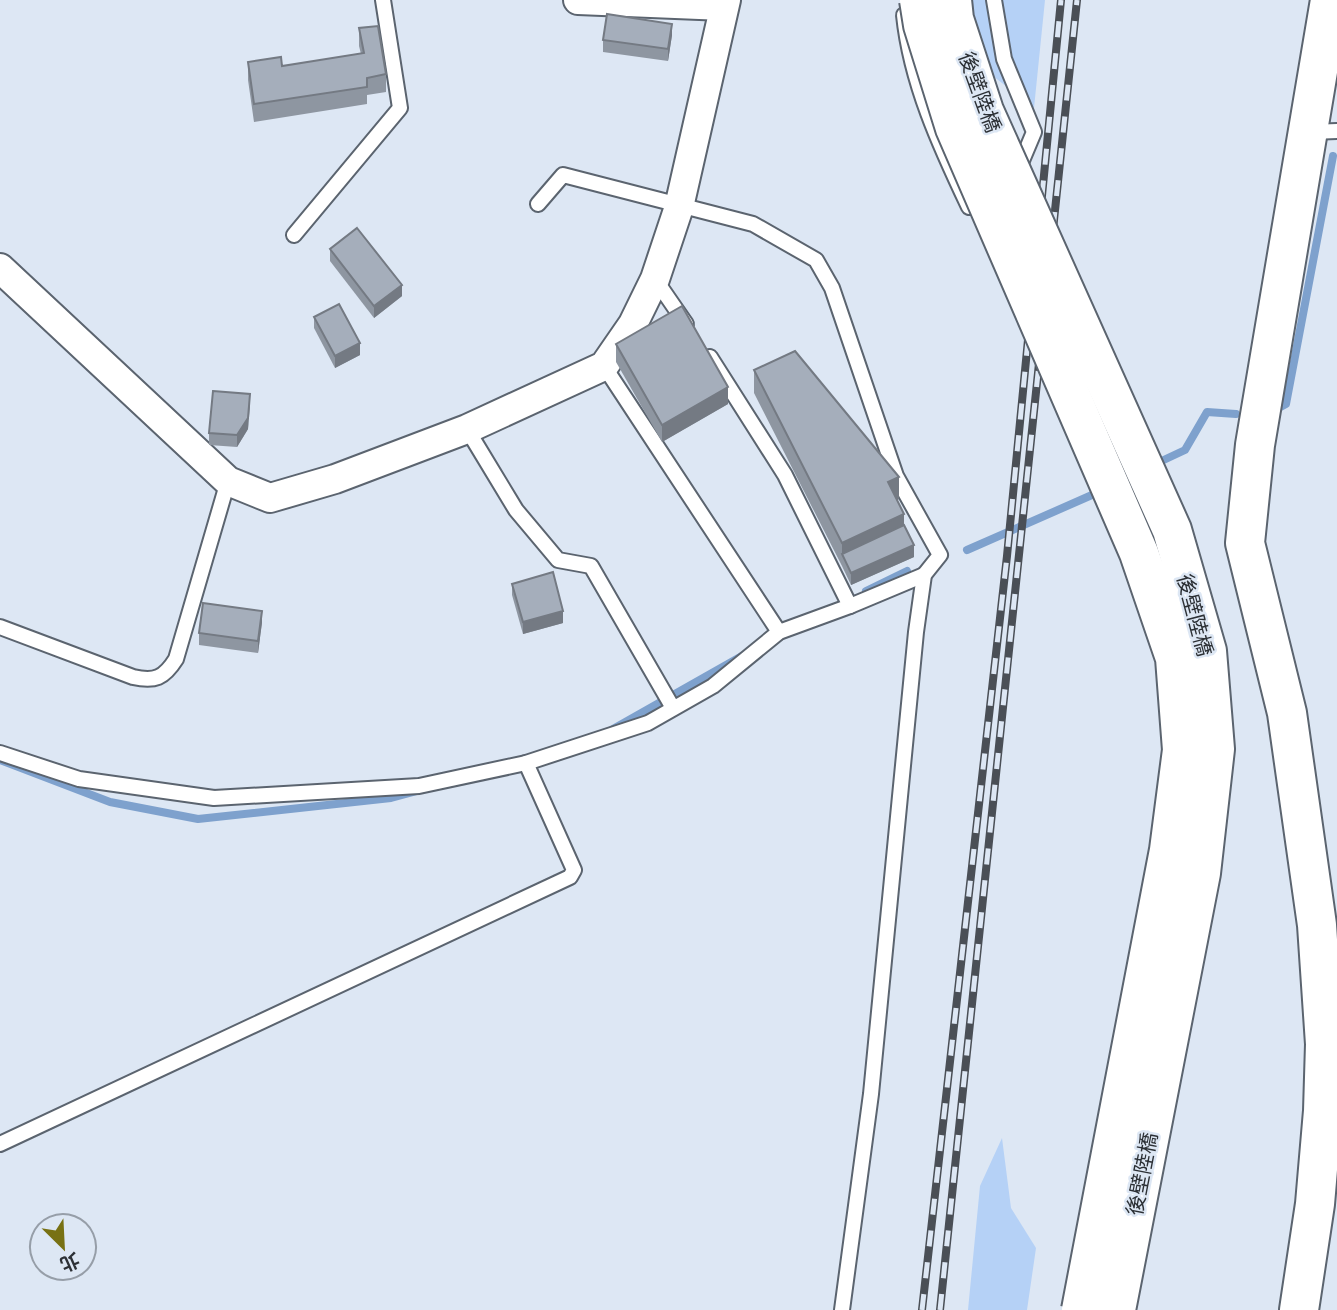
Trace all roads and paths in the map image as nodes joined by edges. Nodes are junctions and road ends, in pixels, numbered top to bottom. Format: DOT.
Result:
graph roads {
  1 [pos="383,0"];
  2 [pos="578,0"];
  3 [pos="902,0"];
  4 [pos="919,0"];
  5 [pos="952,0"];
  6 [pos="995,0"];
  7 [pos="1330,0"];
  8 [pos="725,3"];
  9 [pos="1321,132"];
  10 [pos="538,204"];
  11 [pos="679,206"];
  12 [pos="975,221"];
  13 [pos="293,235"];
  14 [pos="985,244"];
  15 [pos="0,268"];
  16 [pos="655,279"];
  17 [pos="604,366"];
  18 [pos="467,429"];
  19 [pos="228,481"];
  20 [pos="924,575"];
  21 [pos="850,606"];
  22 [pos="0,627"];
  23 [pos="779,632"];
  24 [pos="673,708"];
  25 [pos="0,752"];
  26 [pos="526,763"];
  27 [pos="1331,1044"];
  28 [pos="0,1144"];
  29 [pos="842,1310"];
  30 [pos="1081,1310"];
  31 [pos="1116,1310"];
  32 [pos="1298,1310"];
  1 -- 13 [label="lane"];
  2 -- 8 [label="street"];
  3 -- 12 [label="lane"];
  4 -- 30 [label="main road, 後壁陸橋, bridge"];
  5 -- 31 [label="main road, 後壁陸橋, bridge"];
  6 -- 14 [label="lane"];
  7 -- 9 [label="main road"];
  8 -- 11 [label="street"];
  9 -- 27 [label="main road"];
  10 -- 11 [label="lane"];
  11 -- 16 [label="street"];
  11 -- 20 [label="lane"];
  15 -- 19 [label="street"];
  16 -- 17 [label="street"];
  16 -- 21 [label="lane"];
  17 -- 18 [label="street"];
  17 -- 23 [label="lane"];
  18 -- 19 [label="street"];
  18 -- 24 [label="lane"];
  19 -- 22 [label="lane"];
  20 -- 21 [label="lane"];
  20 -- 29 [label="lane"];
  21 -- 23 [label="lane"];
  23 -- 24 [label="lane"];
  24 -- 26 [label="lane"];
  25 -- 26 [label="lane"];
  26 -- 28 [label="lane"];
  27 -- 32 [label="main road"];
}
